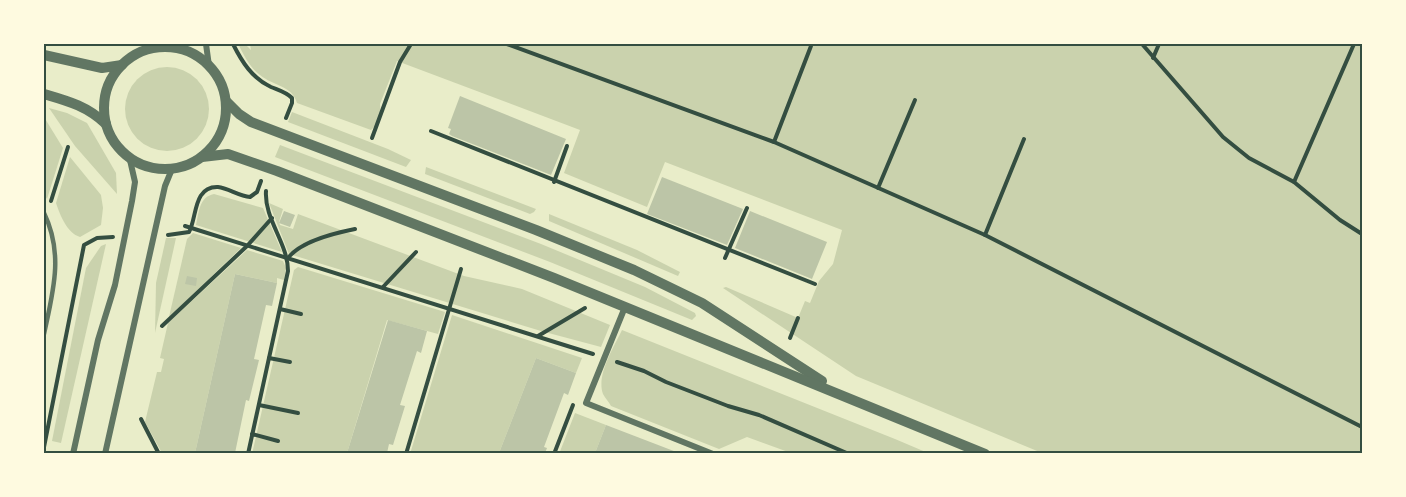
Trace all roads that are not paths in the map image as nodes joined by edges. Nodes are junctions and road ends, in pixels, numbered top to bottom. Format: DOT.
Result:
graph roads {
  1 [pos="206,44"];
  2 [pos="155,46"];
  3 [pos="44,55"];
  4 [pos="122,65"];
  5 [pos="209,66"];
  6 [pos="44,94"];
  7 [pos="226,101"];
  8 [pos="106,124"];
  9 [pos="202,157"];
  10 [pos="130,159"];
  11 [pos="172,169"];
  12 [pos="44,213"];
  13 [pos="44,235"];
  14 [pos="50,235"];
  15 [pos="625,307"];
  16 [pos="44,334"];
  17 [pos="837,392"];
  18 [pos="72,453"];
  19 [pos="105,453"];
  20 [pos="713,453"];
  21 [pos="986,453"];
  1 -- 5 [label="street"];
  2 -- 4 [label="street"];
  2 -- 5 [label="street"];
  3 -- 4 [label="street"];
  4 -- 8 [label="street"];
  5 -- 7 [label="street"];
  6 -- 8 [label="street"];
  7 -- 9 [label="street"];
  7 -- 17 [label="street"];
  8 -- 10 [label="street"];
  9 -- 11 [label="street"];
  9 -- 15 [label="street"];
  10 -- 11 [label="street"];
  10 -- 18 [label="street"];
  11 -- 19 [label="street"];
  12 -- 14 [label="lane"];
  13 -- 14 [label="lane"];
  14 -- 16 [label="lane"];
  15 -- 17 [label="street"];
  15 -- 20 [label="street"];
  17 -- 21 [label="street"];
}
